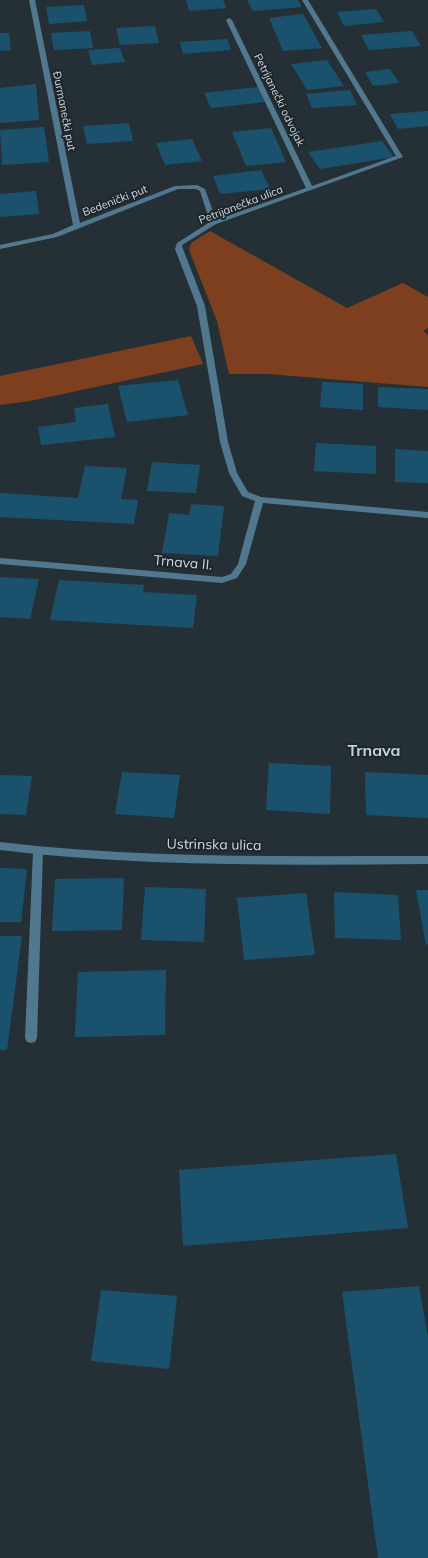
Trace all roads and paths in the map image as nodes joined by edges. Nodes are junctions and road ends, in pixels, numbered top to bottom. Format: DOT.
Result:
graph roads {
  1 [pos="32,0"];
  2 [pos="305,0"];
  3 [pos="229,20"];
  4 [pos="310,189"];
  5 [pos="214,223"];
  6 [pos="77,226"];
  7 [pos="0,247"];
  8 [pos="260,500"];
  9 [pos="428,515"];
  10 [pos="0,561"];
  11 [pos="0,846"];
  12 [pos="38,852"];
  13 [pos="428,860"];
  14 [pos="31,1038"];
  1 -- 6 [label="street, Đurmanečki put"];
  2 -- 4 [label="street, Petrijanečka ulica"];
  3 -- 4 [label="street, Petrijanečki odvojak"];
  4 -- 5 [label="street, Petrijanečka ulica"];
  5 -- 6 [label="street, Bedenički put"];
  5 -- 8 [label="street, Petrijanečka ulica"];
  6 -- 7 [label="street, Bedenički put"];
  8 -- 9 [label="street"];
  8 -- 10 [label="street, Trnava II."];
  11 -- 12 [label="street, Ustrinska ulica"];
  12 -- 13 [label="street, Ustrinska ulica"];
  12 -- 14 [label="street"];
}
